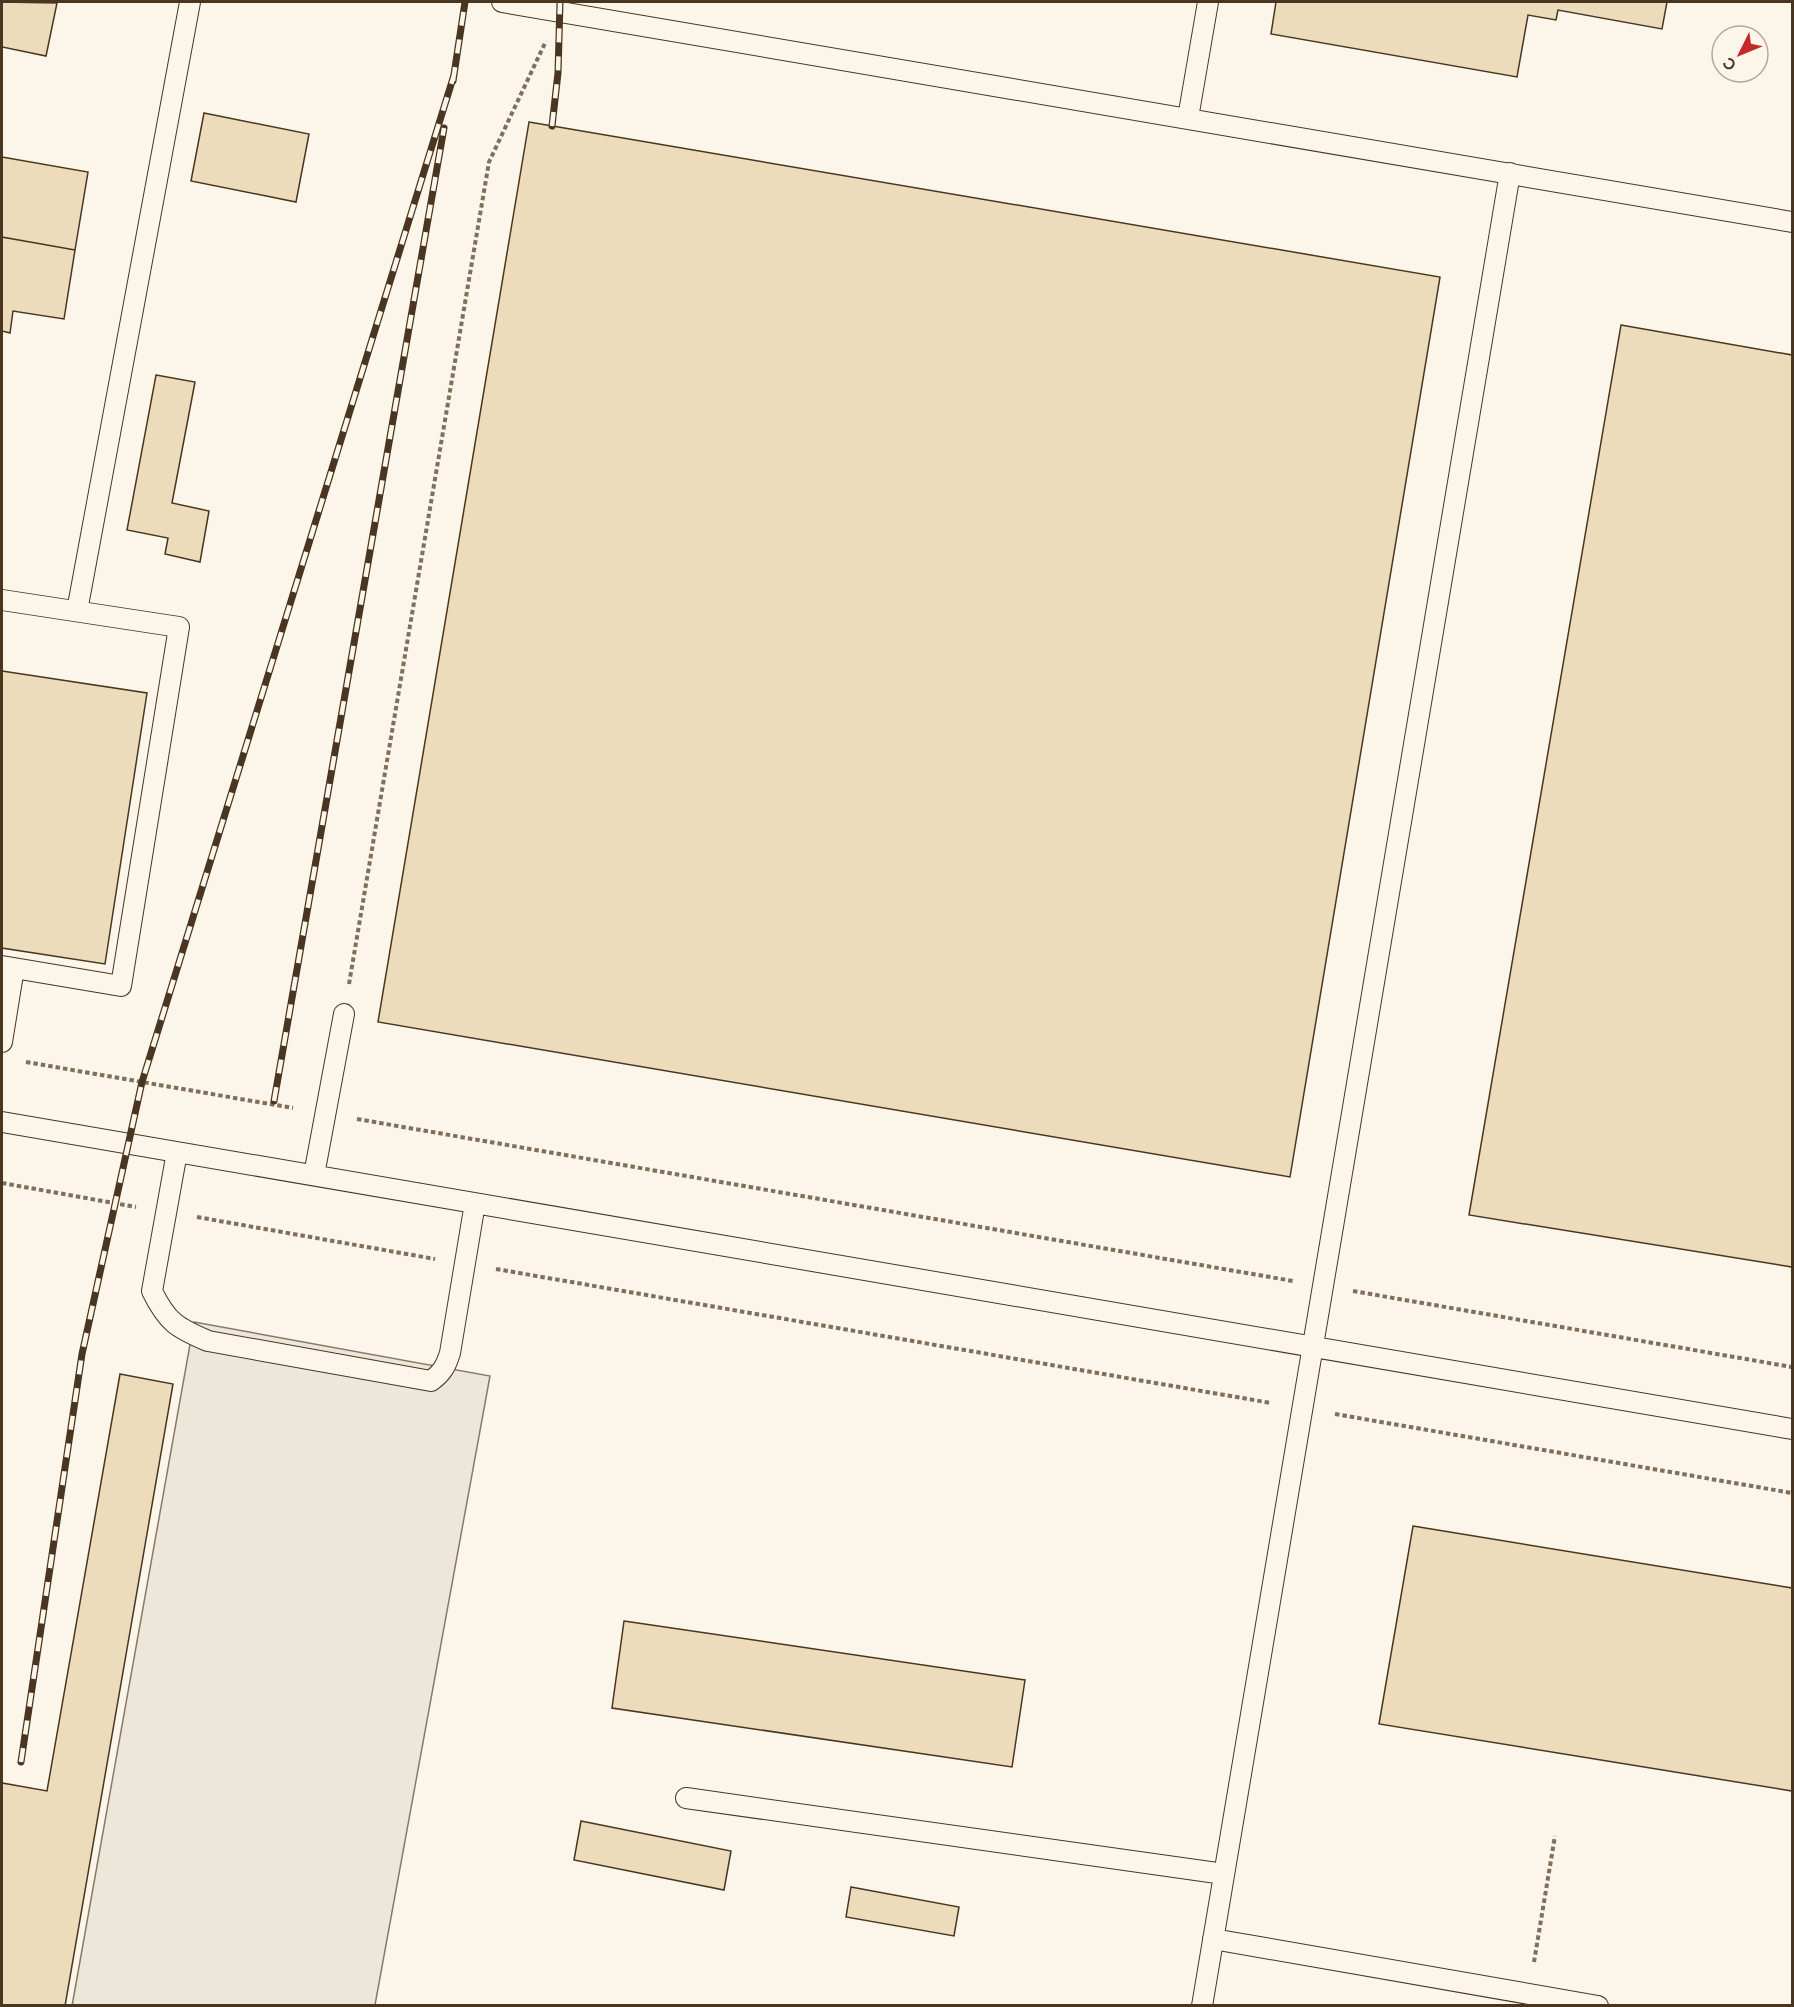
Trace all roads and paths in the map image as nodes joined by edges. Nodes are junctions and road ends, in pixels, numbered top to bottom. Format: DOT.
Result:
graph roads {
  1 [pos="190,2"];
  2 [pos="502,2"];
  3 [pos="1208,2"];
  4 [pos="560,11"];
  5 [pos="1188,118"];
  6 [pos="1510,173"];
  7 [pos="1792,222"];
  8 [pos="2,600"];
  9 [pos="77,612"];
  10 [pos="8,967"];
  11 [pos="344,1014"];
  12 [pos="2,1042"];
  13 [pos="25,1062"];
  14 [pos="326,1113"];
  15 [pos="2,1122"];
  16 [pos="177,1152"];
  17 [pos="314,1175"];
  18 [pos="2,1183"];
  19 [pos="475,1203"];
  20 [pos="167,1212"];
  21 [pos="465,1264"];
  22 [pos="1323,1286"];
  23 [pos="1312,1347"];
  24 [pos="1792,1367"];
  25 [pos="1303,1409"];
  26 [pos="1792,1430"];
  27 [pos="1792,1493"];
  28 [pos="686,1798"];
  29 [pos="1555,1836"];
  30 [pos="1224,1874"];
  31 [pos="1213,1939"];
  32 [pos="1529,1994"];
  33 [pos="1202,2006"];
  34 [pos="1598,2006"];
  1 -- 9 [label="lane"];
  2 -- 4 [label="lane"];
  3 -- 5 [label="lane"];
  4 -- 5 [label="lane"];
  4 -- 11 [label="path"];
  5 -- 6 [label="lane"];
  6 -- 7 [label="lane"];
  6 -- 22 [label="lane"];
  8 -- 9 [label="lane"];
  9 -- 10 [label="lane"];
  10 -- 12 [label="lane"];
  11 -- 14 [label="lane"];
  13 -- 14 [label="path"];
  14 -- 17 [label="lane"];
  14 -- 22 [label="path"];
  15 -- 16 [label="lane"];
  16 -- 17 [label="lane"];
  16 -- 20 [label="lane"];
  17 -- 19 [label="lane"];
  18 -- 20 [label="path"];
  19 -- 21 [label="lane"];
  19 -- 23 [label="lane"];
  20 -- 21 [label="path"];
  20 -- 21 [label="lane"];
  21 -- 25 [label="path"];
  22 -- 23 [label="lane"];
  22 -- 24 [label="path"];
  23 -- 25 [label="lane"];
  23 -- 26 [label="lane"];
  25 -- 27 [label="path"];
  25 -- 30 [label="lane"];
  28 -- 30 [label="lane"];
  29 -- 32 [label="path"];
  30 -- 31 [label="lane"];
  31 -- 32 [label="lane"];
  31 -- 33 [label="lane"];
  32 -- 34 [label="lane"];
}
